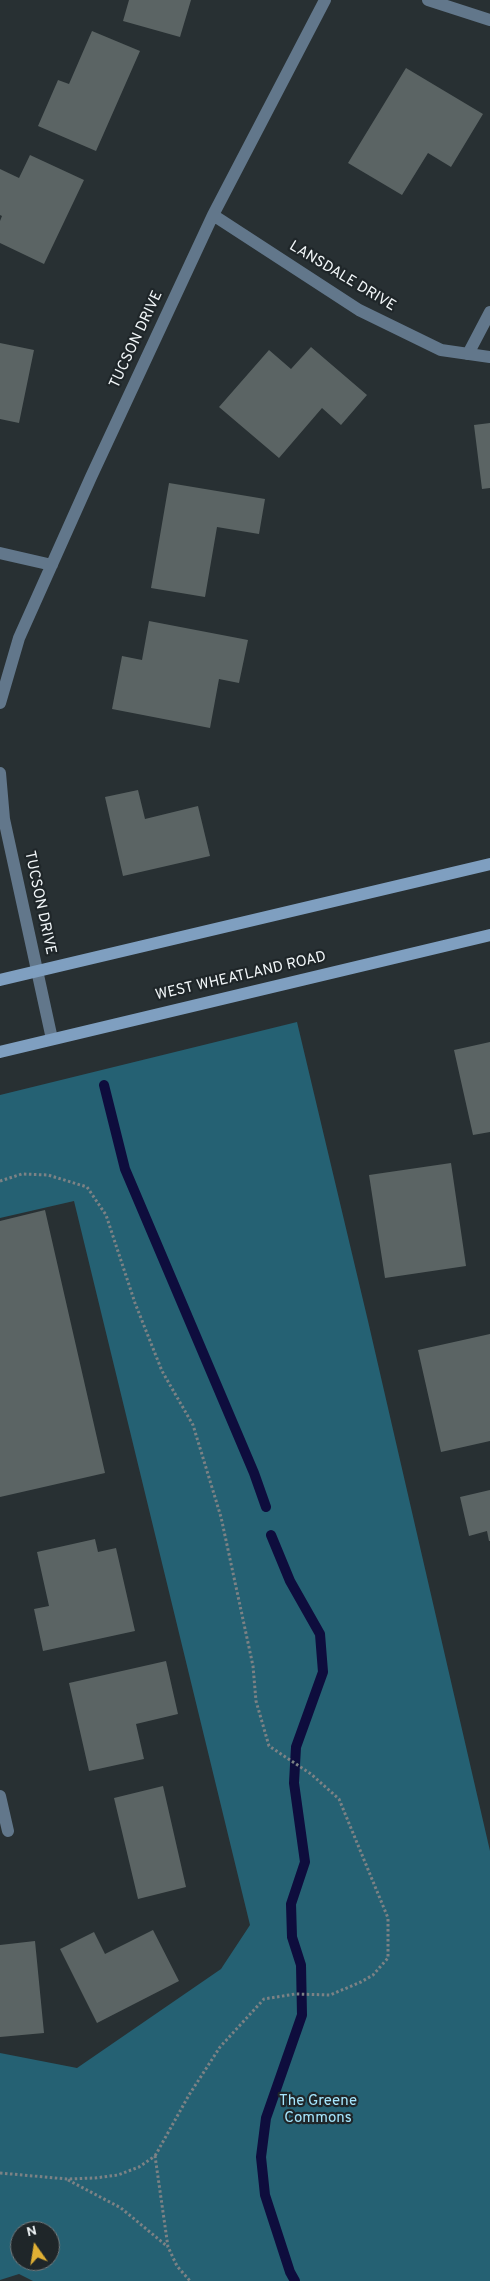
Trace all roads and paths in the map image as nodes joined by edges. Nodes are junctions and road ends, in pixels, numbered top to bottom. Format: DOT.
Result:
graph roads {
  1 [pos="326,0"];
  2 [pos="428,0"];
  3 [pos="490,20"];
  4 [pos="213,215"];
  5 [pos="490,312"];
  6 [pos="468,354"];
  7 [pos="490,357"];
  8 [pos="0,553"];
  9 [pos="52,565"];
  10 [pos="0,702"];
  11 [pos="0,773"];
  12 [pos="490,864"];
  13 [pos="490,934"];
  14 [pos="37,972"];
  15 [pos="0,980"];
  16 [pos="52,1039"];
  17 [pos="0,1052"];
  18 [pos="0,1181"];
  19 [pos="0,1796"];
  20 [pos="8,1831"];
  21 [pos="155,2156"];
  22 [pos="0,2173"];
  23 [pos="67,2180"];
  24 [pos="168,2247"];
  25 [pos="190,2281"];
  1 -- 4 [label="street, TUCSON DRIVE"];
  2 -- 3 [label="street"];
  4 -- 6 [label="street, LANSDALE DRIVE"];
  4 -- 9 [label="street, TUCSON DRIVE"];
  5 -- 6 [label="street"];
  6 -- 7 [label="street, LANSDALE DRIVE"];
  8 -- 9 [label="street"];
  9 -- 10 [label="street, TUCSON DRIVE"];
  11 -- 14 [label="street, TUCSON DRIVE"];
  12 -- 14 [label="main road"];
  13 -- 16 [label="main road, WEST WHEATLAND ROAD"];
  14 -- 15 [label="main road"];
  14 -- 16 [label="street, TUCSON DRIVE"];
  16 -- 17 [label="main road, WEST WHEATLAND ROAD"];
  18 -- 21 [label="path"];
  19 -- 20 [label="street"];
  21 -- 23 [label="path"];
  21 -- 24 [label="path"];
  22 -- 23 [label="path"];
  23 -- 24 [label="path"];
  24 -- 25 [label="path"];
}
